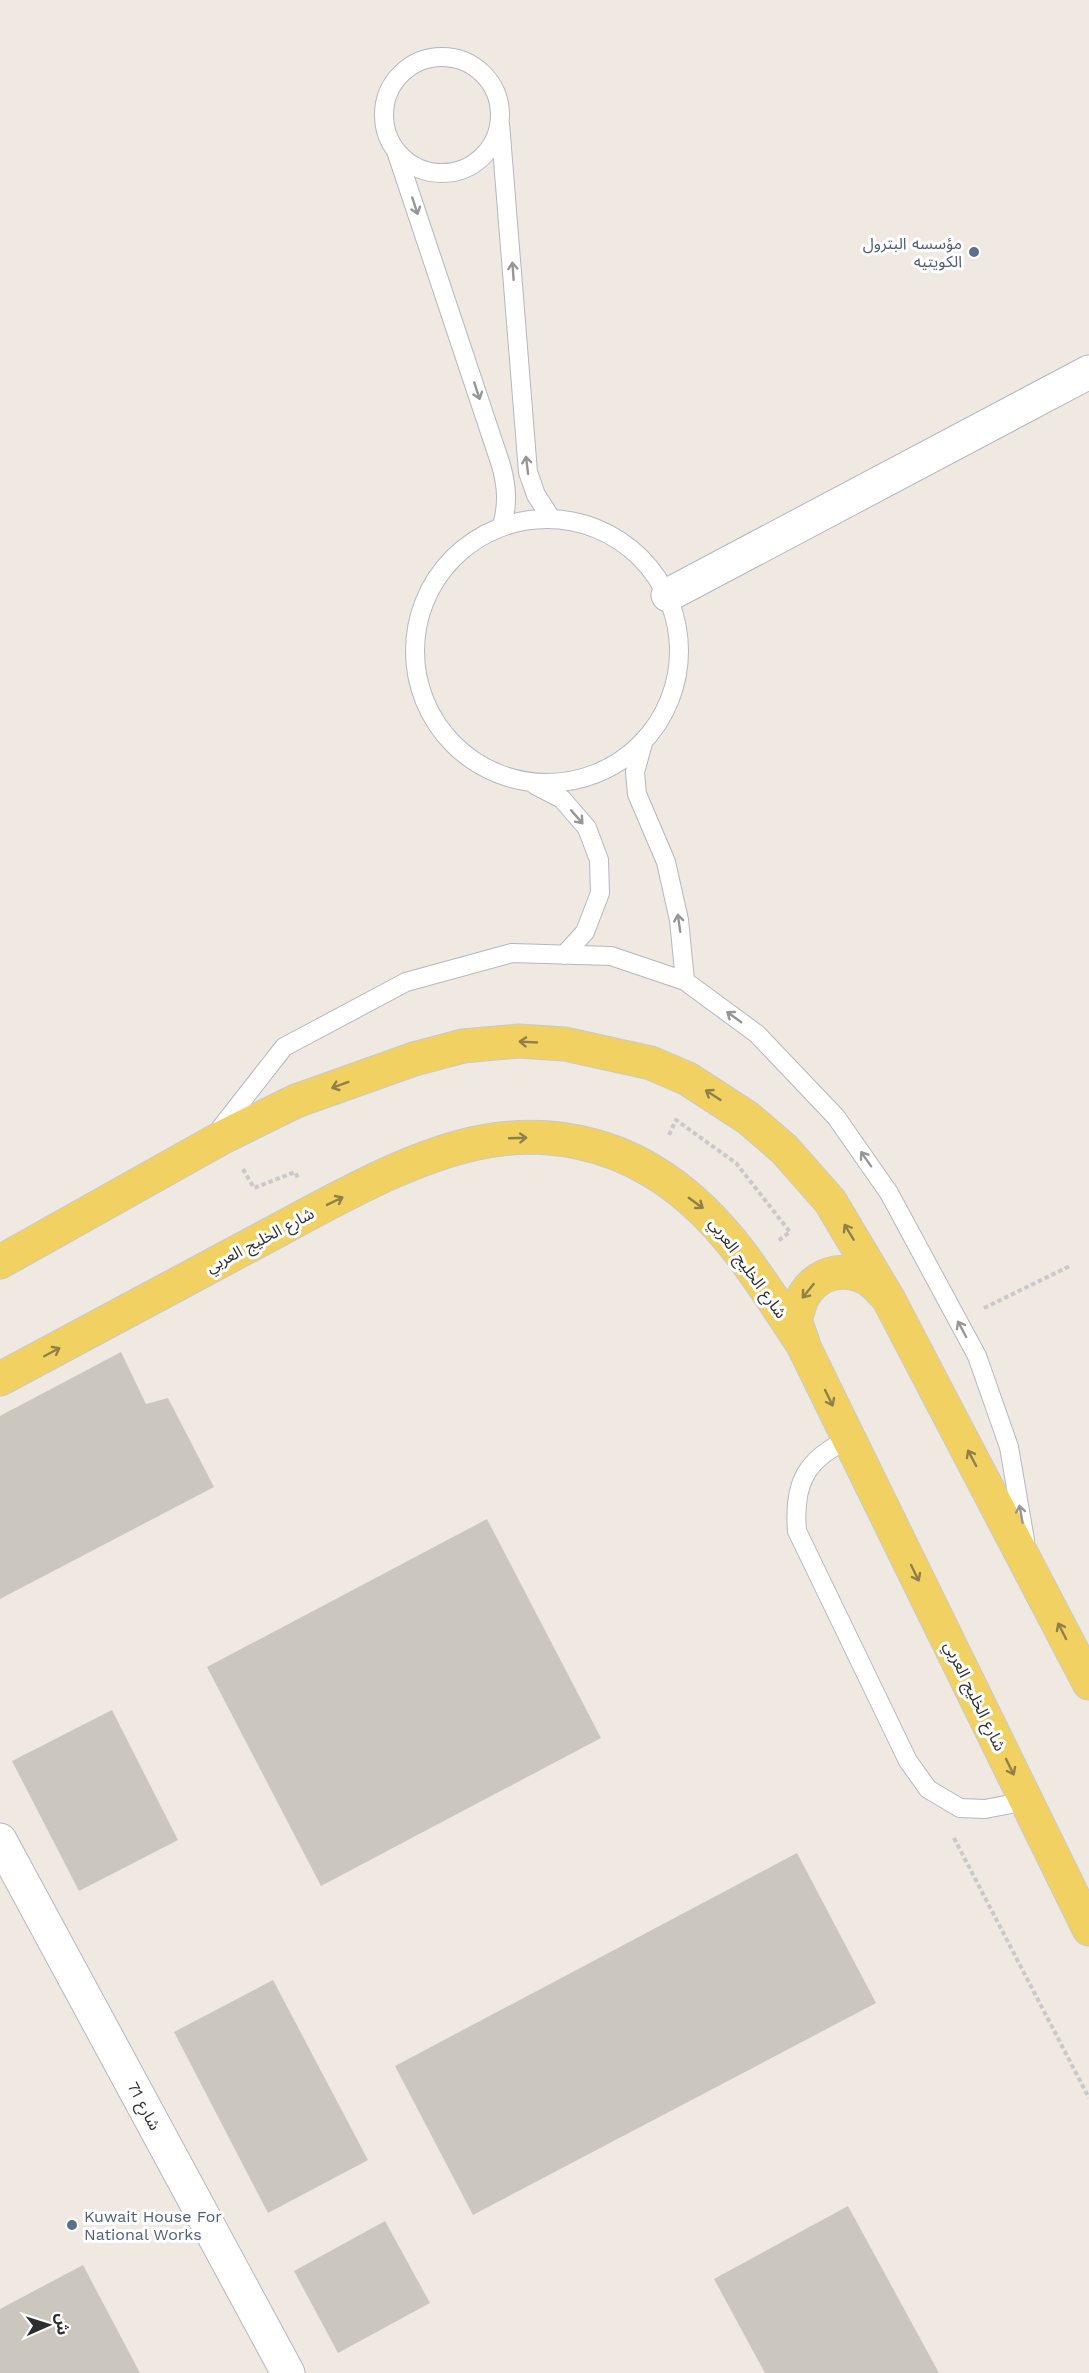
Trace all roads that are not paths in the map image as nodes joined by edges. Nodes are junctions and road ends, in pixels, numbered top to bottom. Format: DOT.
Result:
graph roads {
  1 [pos="500,123"];
  2 [pos="396,151"];
  3 [pos="1089,372"];
  4 [pos="551,518"];
  5 [pos="502,526"];
  6 [pos="668,595"];
  7 [pos="643,743"];
  8 [pos="531,783"];
  9 [pos="564,955"];
  10 [pos="685,981"];
  11 [pos="215,1141"];
  12 [pos="0,1262"];
  13 [pos="889,1300"];
  14 [pos="804,1345"];
  15 [pos="0,1379"];
  16 [pos="849,1438"];
  17 [pos="1031,1571"];
  18 [pos="1089,1683"];
  19 [pos="1026,1801"];
  20 [pos="0,1840"];
  21 [pos="1089,1929"];
  22 [pos="288,2373"];
  1 -- 2 [label="lane"];
  1 -- 2 [label="lane"];
  4 -- 1 [label="lane, one-way"];
  2 -- 5 [label="lane, one-way"];
  3 -- 6 [label="street"];
  4 -- 5 [label="lane"];
  4 -- 6 [label="lane"];
  5 -- 8 [label="lane"];
  6 -- 7 [label="lane"];
  7 -- 8 [label="lane"];
  10 -- 7 [label="lane, one-way"];
  8 -- 9 [label="lane, one-way"];
  9 -- 10 [label="lane"];
  9 -- 11 [label="lane"];
  17 -- 10 [label="lane, one-way"];
  11 -- 12 [label="main road"];
  13 -- 11 [label="main road, one-way"];
  13 -- 14 [label="main road, one-way"];
  17 -- 13 [label="main road, one-way"];
  15 -- 14 [label="main road, شارع الخليج العربي, one-way"];
  14 -- 16 [label="main road, شارع الخليج العربي, one-way"];
  16 -- 19 [label="main road, شارع الخليج العربي, one-way"];
  16 -- 19 [label="lane"];
  18 -- 17 [label="main road, one-way"];
  19 -- 21 [label="main road, شارع الخليج العربي"];
  20 -- 22 [label="street, شارع 71"];
}
